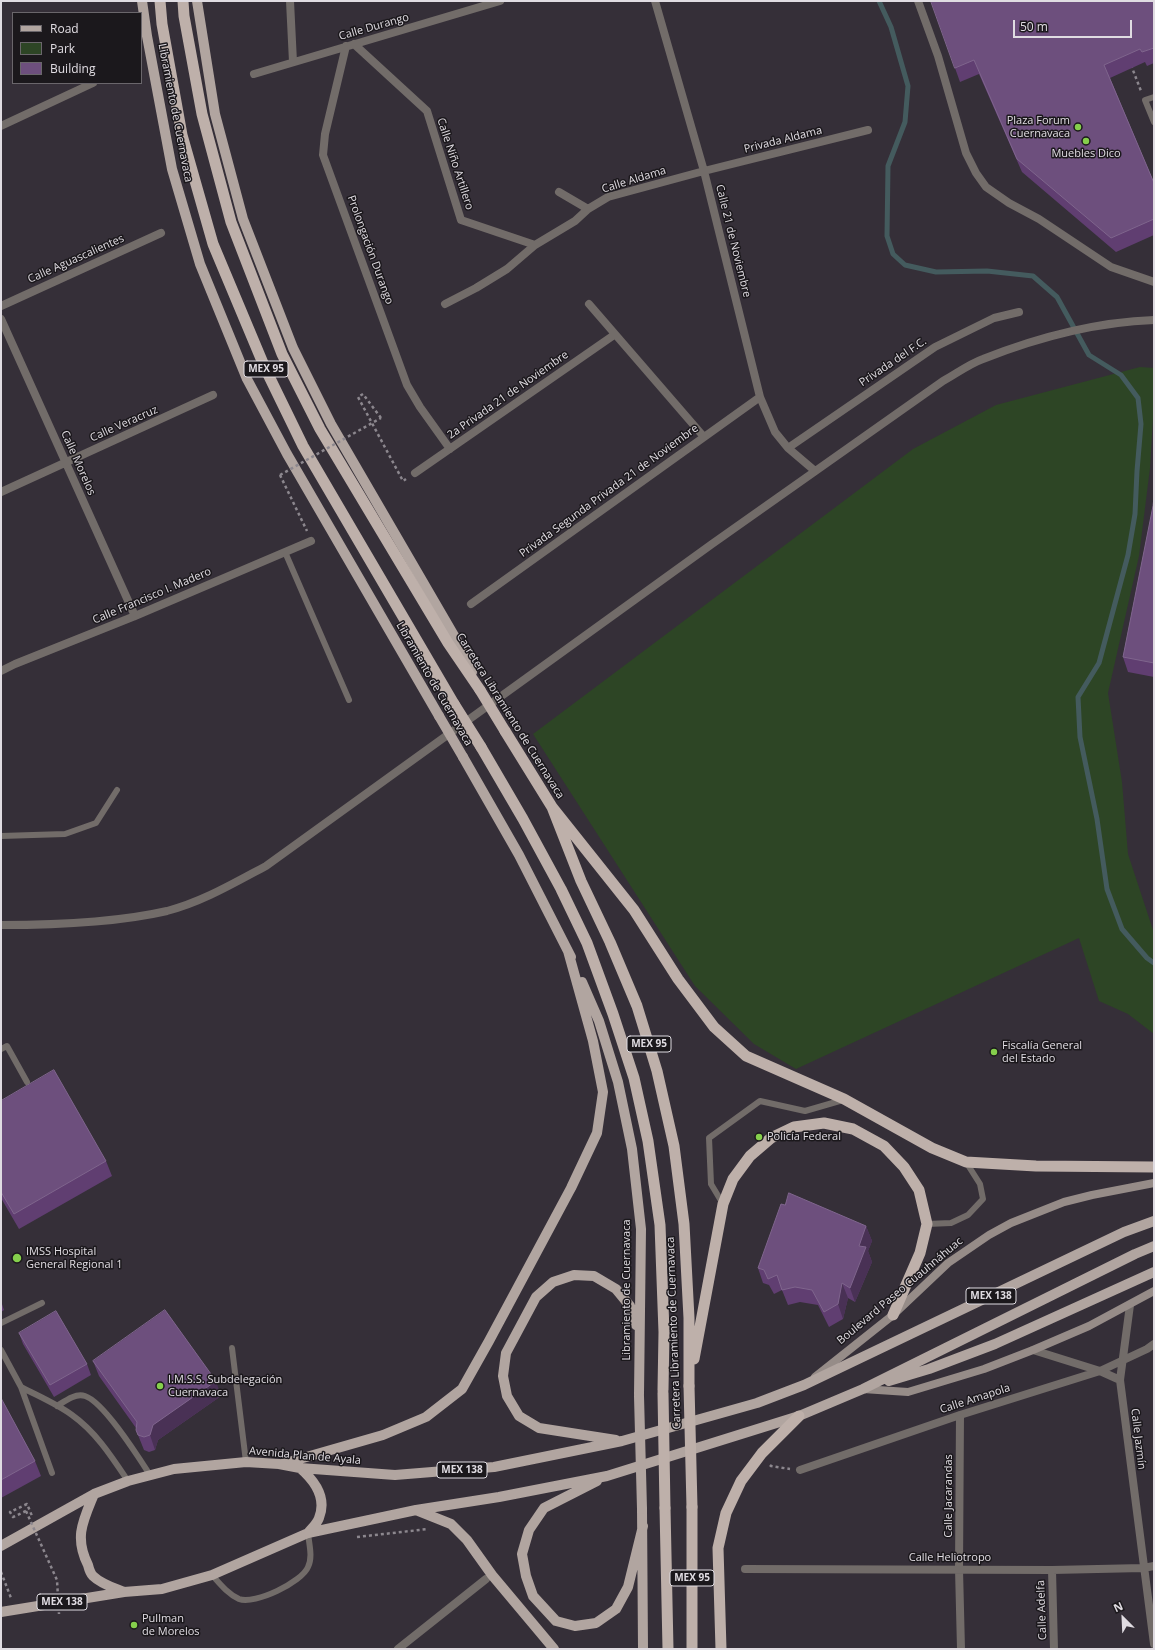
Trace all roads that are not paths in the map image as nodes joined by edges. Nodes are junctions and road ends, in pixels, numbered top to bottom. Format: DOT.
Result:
graph roads {
  1 [pos="142,1"];
  2 [pos="160,1"];
  3 [pos="183,1"];
  4 [pos="197,1"];
  5 [pos="290,1"];
  6 [pos="500,1"];
  7 [pos="655,1"];
  8 [pos="918,1"];
  9 [pos="350,45"];
  10 [pos="293,62"];
  11 [pos="254,74"];
  12 [pos="91,84"];
  13 [pos="1154,97"];
  14 [pos="1154,122"];
  15 [pos="1,126"];
  16 [pos="868,130"];
  17 [pos="704,171"];
  18 [pos="559,192"];
  19 [pos="588,209"];
  20 [pos="161,233"];
  21 [pos="535,245"];
  22 [pos="1154,282"];
  23 [pos="446,304"];
  24 [pos="589,304"];
  25 [pos="1,306"];
  26 [pos="1020,312"];
  27 [pos="1,319"];
  28 [pos="1154,320"];
  29 [pos="614,335"];
  30 [pos="213,395"];
  31 [pos="760,397"];
  32 [pos="704,437"];
  33 [pos="788,448"];
  34 [pos="450,449"];
  35 [pos="66,462"];
  36 [pos="815,471"];
  37 [pos="415,473"];
  38 [pos="1,492"];
  39 [pos="311,541"];
  40 [pos="284,552"];
  41 [pos="471,604"];
  42 [pos="135,616"];
  43 [pos="1,672"];
  44 [pos="480,690"];
  45 [pos="349,700"];
  46 [pos="117,790"];
  47 [pos="552,807"];
  48 [pos="1,836"];
  49 [pos="1,925"];
  50 [pos="568,951"];
  51 [pos="1,1049"];
  52 [pos="27,1082"];
  53 [pos="844,1099"];
  54 [pos="966,1162"];
  55 [pos="1154,1167"];
  56 [pos="1154,1183"];
  57 [pos="723,1204"];
  58 [pos="1154,1221"];
  59 [pos="927,1224"];
  60 [pos="1154,1246"];
  61 [pos="1154,1272"];
  62 [pos="1154,1291"];
  63 [pos="42,1304"];
  64 [pos="1130,1305"];
  65 [pos="893,1315"];
  66 [pos="1,1324"];
  67 [pos="639,1333"];
  68 [pos="1154,1344"];
  69 [pos="232,1348"];
  70 [pos="1,1350"];
  71 [pos="1033,1350"];
  72 [pos="1122,1362"];
  73 [pos="1100,1371"];
  74 [pos="1120,1380"];
  75 [pos="804,1385"];
  76 [pos="689,1386"];
  77 [pos="21,1387"];
  78 [pos="863,1389"];
  79 [pos="57,1406"];
  80 [pos="960,1415"];
  81 [pos="799,1416"];
  82 [pos="622,1441"];
  83 [pos="246,1462"];
  84 [pos="279,1464"];
  85 [pos="300,1468"];
  86 [pos="800,1470"];
  87 [pos="52,1473"];
  88 [pos="150,1475"];
  89 [pos="607,1476"];
  90 [pos="128,1481"];
  91 [pos="94,1494"];
  92 [pos="416,1510"];
  93 [pos="643,1526"];
  94 [pos="308,1533"];
  95 [pos="1,1546"];
  96 [pos="1154,1566"];
  97 [pos="1143,1568"];
  98 [pos="745,1569"];
  99 [pos="959,1569"];
  100 [pos="1052,1570"];
  101 [pos="212,1575"];
  102 [pos="486,1579"];
  103 [pos="124,1592"];
  104 [pos="1,1612"];
  105 [pos="1154,1644"];
  106 [pos="398,1649"];
  107 [pos="554,1649"];
  108 [pos="643,1649"];
  109 [pos="668,1649"];
  110 [pos="692,1649"];
  111 [pos="721,1649"];
  112 [pos="961,1649"];
  113 [pos="1054,1649"];
  1 -- 50 [label="main road, Libramiento de Cuernavaca / MEX 95, bridge"];
  2 -- 109 [label="highway, Carretera Libramiento de Cuernavaca / MEX 95, bridge"];
  3 -- 44 [label="highway, Carretera Libramiento de Cuernavaca / MEX 95"];
  4 -- 44 [label="main road, MEX 95"];
  5 -- 10 [label="street"];
  6 -- 9 [label="street, Calle Durango"];
  7 -- 17 [label="street, Calle 21 de Noviembre"];
  8 -- 22 [label="street"];
  9 -- 10 [label="street, Calle Durango"];
  9 -- 21 [label="street, Calle Niño Artillero"];
  9 -- 34 [label="street, Prolongación Durango"];
  10 -- 11 [label="street, Calle Durango"];
  12 -- 15 [label="street"];
  13 -- 14 [label="lane"];
  16 -- 17 [label="street, Privada Aldama"];
  17 -- 19 [label="street, Calle Aldama"];
  17 -- 31 [label="street, Calle 21 de Noviembre"];
  18 -- 19 [label="street"];
  19 -- 21 [label="street, Calle Aldama"];
  20 -- 25 [label="street, Calle Aguascalientes"];
  21 -- 23 [label="street"];
  24 -- 29 [label="street"];
  26 -- 33 [label="street, Privada del F.C."];
  27 -- 35 [label="street, Calle Morelos"];
  28 -- 36 [label="street"];
  29 -- 32 [label="street"];
  29 -- 34 [label="street, 2a Privada 21 de Noviembre"];
  30 -- 35 [label="street, Calle Veracruz"];
  31 -- 32 [label="street, Privada Segunda Privada 21 de Noviembre"];
  31 -- 33 [label="street, Calle 21 de Noviembre"];
  32 -- 41 [label="street, Privada Segunda Privada 21 de Noviembre"];
  33 -- 36 [label="street, Calle 21 de Noviembre"];
  34 -- 37 [label="street, 2a Privada 21 de Noviembre"];
  35 -- 38 [label="street, Calle Veracruz"];
  35 -- 42 [label="street, Calle Morelos"];
  36 -- 49 [label="street"];
  39 -- 40 [label="street, Calle Francisco I. Madero"];
  40 -- 42 [label="street, Calle Francisco I. Madero"];
  40 -- 45 [label="lane"];
  42 -- 43 [label="street, Calle Francisco I. Madero"];
  44 -- 47 [label="highway, Carretera Libramiento de Cuernavaca / MEX 95, bridge"];
  46 -- 48 [label="lane"];
  47 -- 53 [label="highway"];
  47 -- 76 [label="highway, Carretera Libramiento de Cuernavaca / MEX 95"];
  50 -- 67 [label="main road, Libramiento de Cuernavaca / MEX 95"];
  50 -- 84 [label="main road"];
  51 -- 52 [label="lane"];
  53 -- 54 [label="highway"];
  53 -- 57 [label="lane"];
  54 -- 55 [label="highway"];
  54 -- 59 [label="lane"];
  56 -- 65 [label="main road, Boulevard Paseo Cuauhnáhuac / MEX 138"];
  57 -- 59 [label="highway"];
  57 -- 76 [label="highway"];
  58 -- 75 [label="main road, Boulevard Paseo Cuauhnáhuac / MEX 138"];
  59 -- 65 [label="highway"];
  60 -- 78 [label="main road, MEX 138"];
  61 -- 78 [label="main road"];
  62 -- 64 [label="main road, MEX 138"];
  63 -- 66 [label="lane"];
  64 -- 71 [label="main road, MEX 138"];
  64 -- 72 [label="street, Calle Jazmín"];
  65 -- 75 [label="main road, Boulevard Paseo Cuauhnáhuac / MEX 138"];
  67 -- 82 [label="main road"];
  67 -- 93 [label="main road, Libramiento de Cuernavaca / MEX 95, bridge"];
  68 -- 72 [label="street, Calle Amapola"];
  69 -- 83 [label="lane"];
  70 -- 77 [label="lane"];
  71 -- 73 [label="street"];
  71 -- 78 [label="main road, MEX 138"];
  72 -- 73 [label="street, Calle Amapola"];
  72 -- 74 [label="street, Calle Jazmín"];
  73 -- 74 [label="street"];
  73 -- 80 [label="street, Calle Amapola"];
  74 -- 97 [label="street, Calle Jazmín"];
  75 -- 82 [label="main road, Boulevard Paseo Cuauhnáhuac / MEX 138"];
  76 -- 110 [label="highway, Carretera Libramiento de Cuernavaca / MEX 95, bridge"];
  77 -- 79 [label="lane"];
  77 -- 87 [label="lane"];
  78 -- 81 [label="main road, MEX 138"];
  79 -- 88 [label="lane"];
  79 -- 90 [label="lane"];
  80 -- 86 [label="street, Calle Amapola"];
  80 -- 99 [label="street, Calle Jacarandas"];
  81 -- 89 [label="main road, MEX 138"];
  81 -- 111 [label="highway"];
  82 -- 85 [label="main road, Avenida Plan de Ayala / MEX 138"];
  83 -- 84 [label="main road, Avenida Plan de Ayala / MEX 138"];
  83 -- 88 [label="main road, Avenida Plan de Ayala / MEX 138"];
  84 -- 85 [label="main road, Avenida Plan de Ayala / MEX 138"];
  85 -- 94 [label="main road"];
  88 -- 90 [label="main road, Avenida Plan de Ayala / MEX 138"];
  89 -- 92 [label="main road, MEX 138"];
  89 -- 93 [label="main road"];
  90 -- 91 [label="main road, Avenida Plan de Ayala / MEX 138"];
  91 -- 95 [label="main road, Avenida Plan de Ayala / MEX 138"];
  91 -- 103 [label="main road"];
  92 -- 94 [label="main road, MEX 138"];
  92 -- 107 [label="main road"];
  93 -- 108 [label="main road, Libramiento de Cuernavaca / MEX 95"];
  94 -- 101 [label="main road, MEX 138"];
  94 -- 101 [label="lane"];
  96 -- 97 [label="street, Calle Heliotropo"];
  97 -- 100 [label="street, Calle Heliotropo"];
  97 -- 105 [label="street, Calle Jazmín"];
  98 -- 99 [label="street, Calle Heliotropo"];
  99 -- 100 [label="street, Calle Heliotropo"];
  99 -- 112 [label="street, Calle Jacarandas"];
  100 -- 113 [label="street, Calle Adelfa"];
  101 -- 103 [label="main road, MEX 138"];
  102 -- 106 [label="street"];
  103 -- 104 [label="main road, MEX 138"];
}
